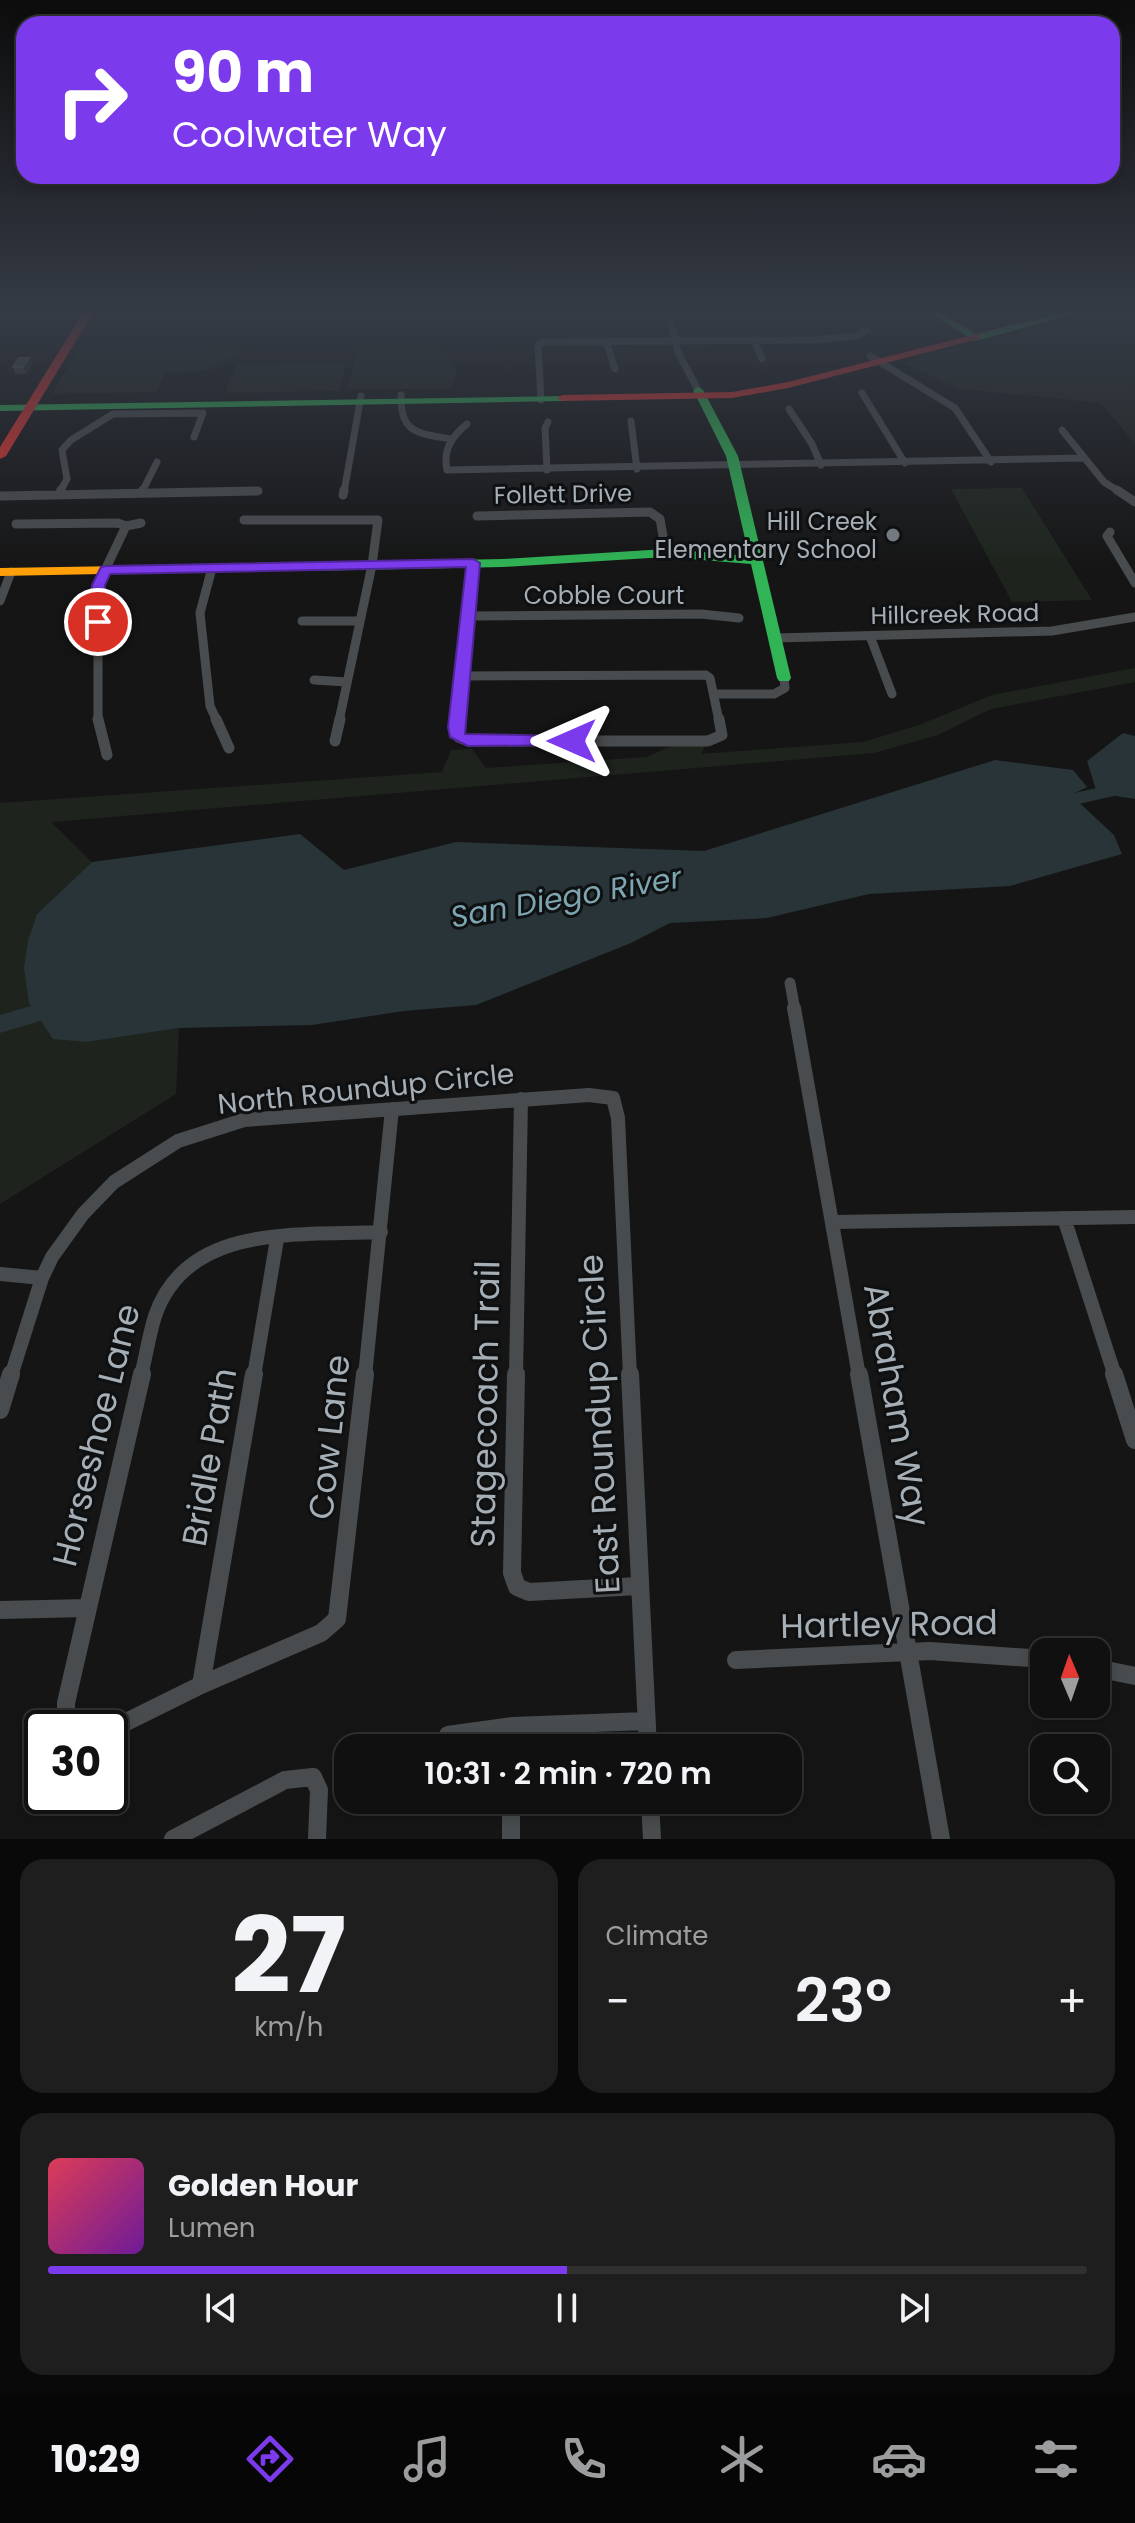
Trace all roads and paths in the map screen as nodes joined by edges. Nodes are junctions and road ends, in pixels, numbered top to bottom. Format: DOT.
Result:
graph roads {
  1 [pos="540,397"];
  2 [pos="547,397"];
  3 [pos="701,397"];
  4 [pos="864,397"];
  5 [pos="937,397"];
  6 [pos="401,398"];
  7 [pos="361,399"];
  8 [pos="17,405"];
  9 [pos="205,409"];
  10 [pos="789,409"];
  11 [pos="631,421"];
  12 [pos="548,422"];
  13 [pos="467,424"];
  14 [pos="1062,430"];
  15 [pos="0,433"];
  16 [pos="194,437"];
  17 [pos="451,439"];
  18 [pos="0,456"];
  19 [pos="1084,458"];
  20 [pos="157,462"];
  21 [pos="991,462"];
  22 [pos="905,463"];
  23 [pos="821,465"];
  24 [pos="735,467"];
  25 [pos="637,469"];
  26 [pos="547,470"];
  27 [pos="258,491"];
  28 [pos="142,493"];
  29 [pos="59,495"];
  30 [pos="343,495"];
  31 [pos="0,496"];
  32 [pos="1135,502"];
  33 [pos="477,516"];
  34 [pos="244,520"];
  35 [pos="141,523"];
  36 [pos="16,524"];
  37 [pos="126,526"];
  38 [pos="1110,532"];
  39 [pos="666,553"];
  40 [pos="757,561"];
  41 [pos="473,563"];
  42 [pos="372,565"];
  43 [pos="212,568"];
  44 [pos="106,570"];
  45 [pos="6,572"];
  46 [pos="1135,583"];
  47 [pos="0,601"];
  48 [pos="469,616"];
  49 [pos="1135,617"];
  50 [pos="739,618"];
  51 [pos="302,621"];
  52 [pos="360,621"];
  53 [pos="870,636"];
  54 [pos="775,638"];
  55 [pos="463,676"];
  56 [pos="784,678"];
  57 [pos="314,680"];
  58 [pos="347,682"];
  59 [pos="714,694"];
  60 [pos="892,694"];
  61 [pos="335,741"];
  62 [pos="229,748"];
  63 [pos="107,755"];
  64 [pos="790,983"];
  65 [pos="613,1098"];
  66 [pos="521,1099"];
  67 [pos="392,1109"];
  68 [pos="1135,1217"];
  69 [pos="1064,1218"];
  70 [pos="834,1222"];
  71 [pos="381,1232"];
  72 [pos="277,1239"];
  73 [pos="0,1274"];
  74 [pos="42,1278"];
  75 [pos="0,1410"];
  76 [pos="1135,1440"];
  77 [pos="638,1586"];
  78 [pos="87,1608"];
  79 [pos="0,1610"];
  80 [pos="910,1653"];
  81 [pos="1030,1657"];
  82 [pos="736,1660"];
  83 [pos="1110,1671"];
  84 [pos="1135,1676"];
  85 [pos="201,1685"];
  86 [pos="66,1710"];
  87 [pos="128,1721"];
  88 [pos="646,1721"];
  89 [pos="513,1726"];
  90 [pos="455,1734"];
  91 [pos="513,1734"];
  92 [pos="647,1734"];
  93 [pos="511,1814"];
  94 [pos="651,1814"];
  95 [pos="173,1839"];
  96 [pos="317,1839"];
  97 [pos="511,1839"];
  98 [pos="652,1839"];
  99 [pos="941,1839"];
  1 -- 2 [label="street"];
  1 -- 6 [label="street"];
  3 -- 24 [label="street"];
  4 -- 22 [label="street"];
  5 -- 21 [label="street"];
  6 -- 7 [label="street"];
  6 -- 17 [label="street"];
  7 -- 8 [label="street"];
  7 -- 9 [label="street"];
  7 -- 30 [label="street"];
  8 -- 9 [label="street"];
  8 -- 15 [label="street"];
  8 -- 18 [label="street"];
  9 -- 16 [label="street"];
  9 -- 29 [label="street"];
  10 -- 23 [label="street"];
  11 -- 25 [label="street"];
  12 -- 26 [label="street"];
  13 -- 17 [label="street"];
  14 -- 19 [label="street"];
  17 -- 26 [label="street"];
  19 -- 21 [label="street"];
  19 -- 32 [label="street"];
  20 -- 28 [label="street"];
  21 -- 22 [label="street"];
  22 -- 23 [label="street"];
  23 -- 24 [label="street"];
  24 -- 25 [label="street"];
  24 -- 40 [label="street"];
  25 -- 26 [label="street"];
  27 -- 28 [label="street"];
  28 -- 29 [label="street"];
  29 -- 31 [label="street"];
  33 -- 39 [label="street, Follett Drive"];
  34 -- 42 [label="street"];
  35 -- 37 [label="street"];
  36 -- 37 [label="street"];
  37 -- 44 [label="street"];
  38 -- 46 [label="street"];
  39 -- 40 [label="street"];
  39 -- 41 [label="street"];
  40 -- 54 [label="street"];
  41 -- 42 [label="street"];
  41 -- 48 [label="street"];
  42 -- 43 [label="street"];
  42 -- 52 [label="street"];
  43 -- 44 [label="street"];
  43 -- 62 [label="street"];
  44 -- 45 [label="street"];
  44 -- 63 [label="street"];
  45 -- 47 [label="street"];
  48 -- 50 [label="street, Cobble Court"];
  48 -- 55 [label="street"];
  49 -- 53 [label="street, Hillcreek Road"];
  51 -- 52 [label="street"];
  52 -- 58 [label="street"];
  53 -- 54 [label="street, Hillcreek Road"];
  53 -- 60 [label="street"];
  54 -- 56 [label="street"];
  55 -- 59 [label="street"];
  55 -- 59 [label="street"];
  56 -- 59 [label="street"];
  57 -- 58 [label="street"];
  58 -- 61 [label="street"];
  64 -- 70 [label="street, Abraham Way"];
  65 -- 66 [label="street, North Roundup Circle"];
  65 -- 77 [label="street, East Roundup Circle"];
  66 -- 67 [label="street, North Roundup Circle"];
  66 -- 77 [label="street, Stagecoach Trail"];
  67 -- 71 [label="street, Cow Lane"];
  67 -- 74 [label="street, North Roundup Circle"];
  68 -- 69 [label="street"];
  69 -- 70 [label="street"];
  69 -- 76 [label="street"];
  70 -- 80 [label="street, Abraham Way"];
  71 -- 72 [label="street, Horseshoe Lane"];
  71 -- 85 [label="street, Cow Lane"];
  72 -- 78 [label="street, Horseshoe Lane"];
  72 -- 85 [label="street, Bridle Path"];
  73 -- 74 [label="street"];
  74 -- 75 [label="street, North Roundup Circle"];
  77 -- 88 [label="street, East Roundup Circle"];
  78 -- 79 [label="street"];
  78 -- 86 [label="street, Horseshoe Lane"];
  80 -- 81 [label="street, Hartley Road"];
  80 -- 82 [label="street, Hartley Road"];
  80 -- 99 [label="street, Abraham Way"];
  83 -- 84 [label="street"];
  85 -- 87 [label="street"];
  88 -- 89 [label="street"];
  88 -- 92 [label="street, East Roundup Circle"];
  89 -- 90 [label="street"];
  89 -- 91 [label="street"];
  93 -- 97 [label="street"];
  94 -- 98 [label="street"];
  95 -- 96 [label="street"];
}
